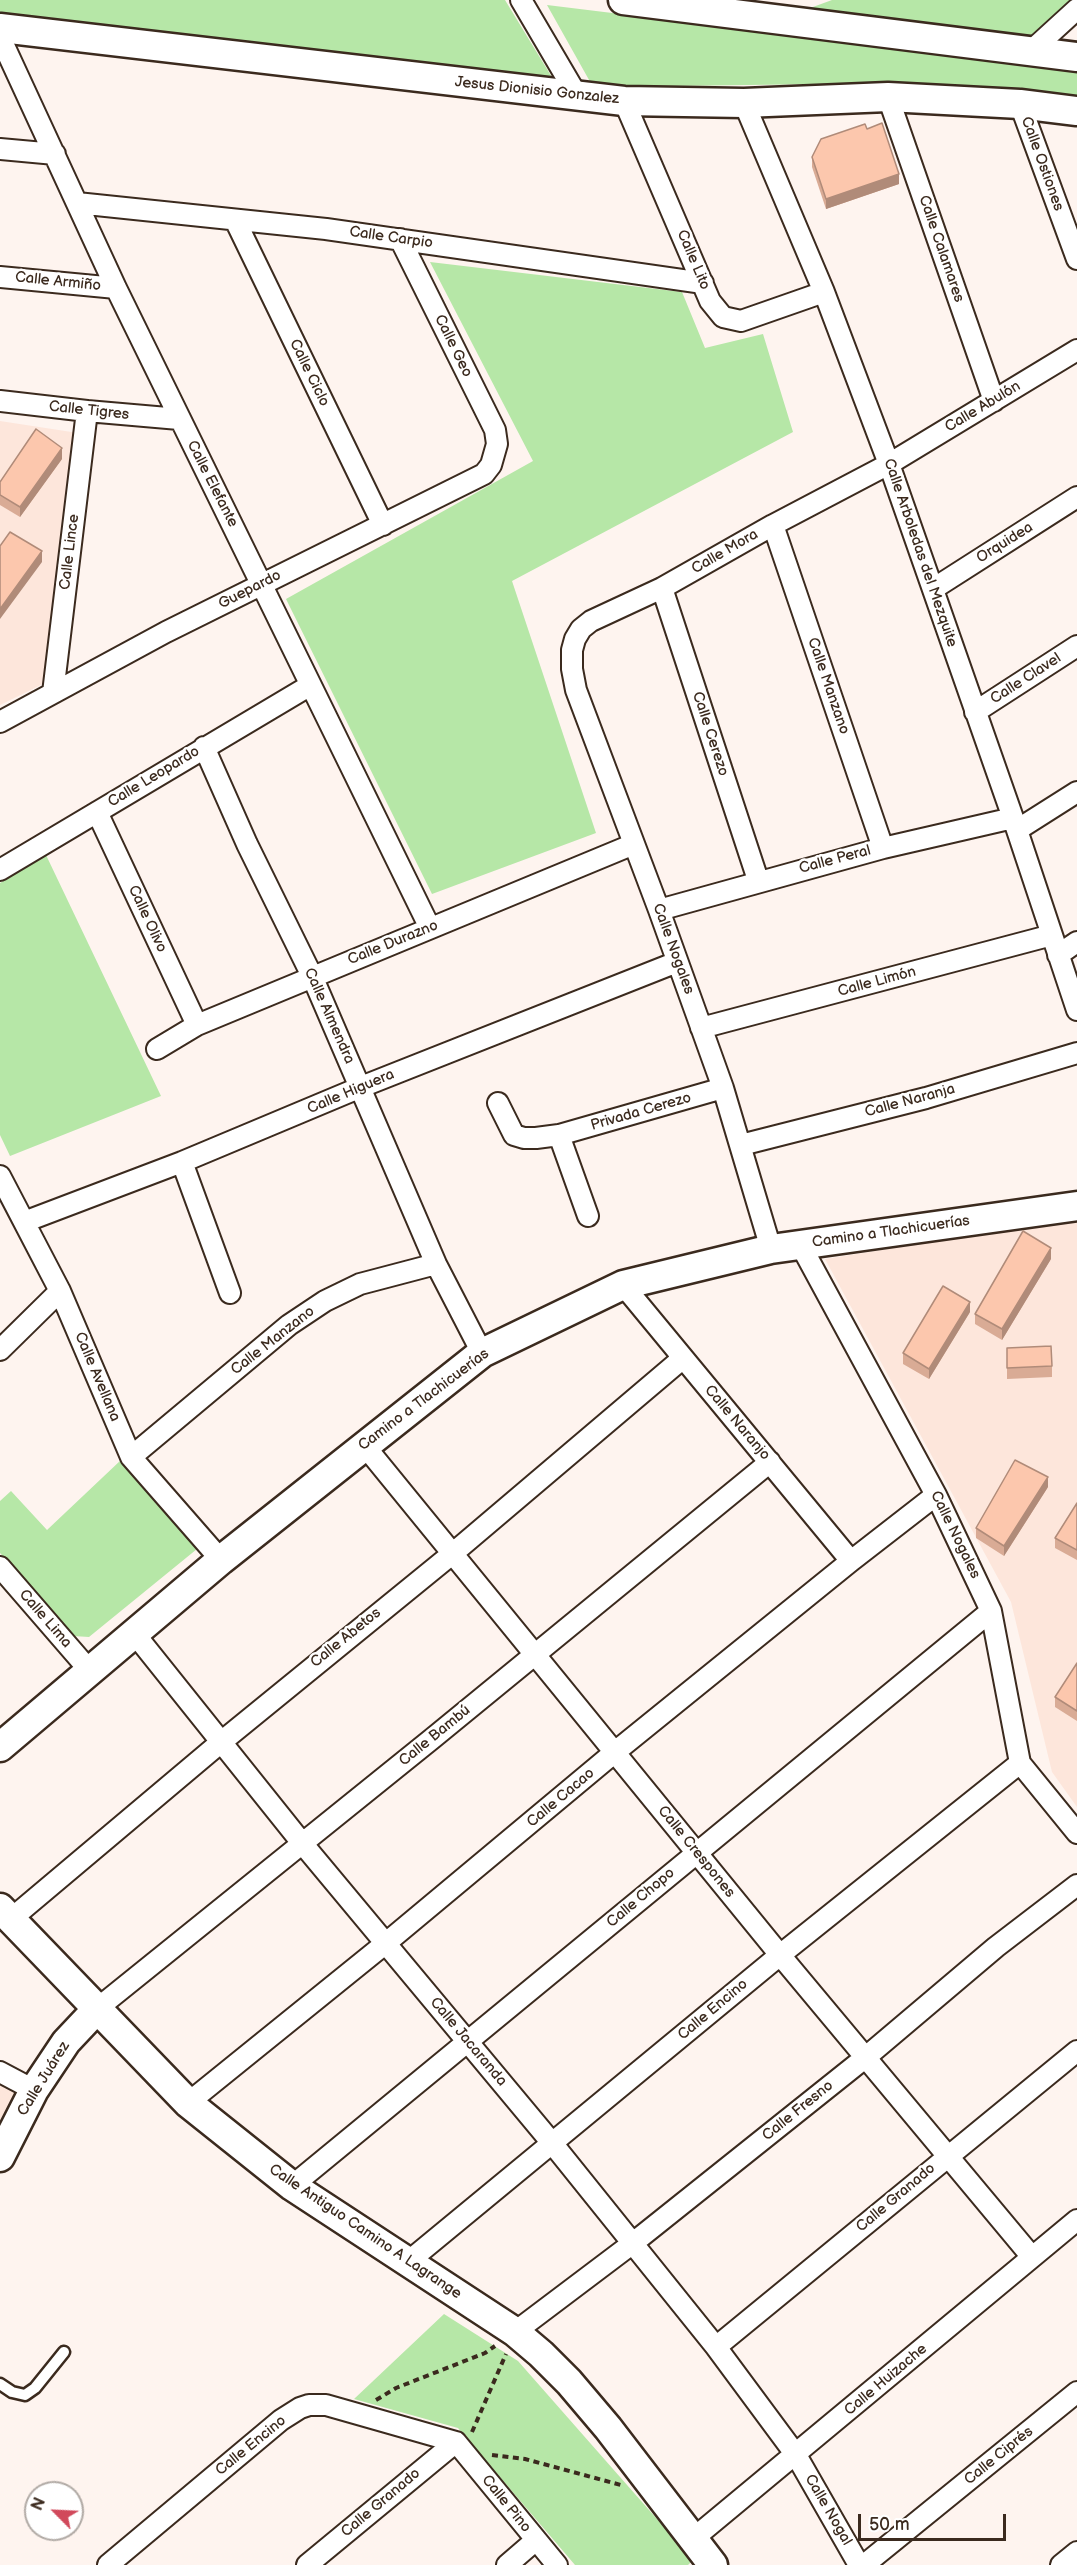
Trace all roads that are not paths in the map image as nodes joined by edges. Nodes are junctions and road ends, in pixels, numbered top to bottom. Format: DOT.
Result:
graph roads {
  1 [pos="521,0"];
  2 [pos="623,0"];
  3 [pos="691,4"];
  4 [pos="1077,9"];
  5 [pos="0,28"];
  6 [pos="0,37"];
  7 [pos="1031,51"];
  8 [pos="1077,57"];
  9 [pos="578,96"];
  10 [pos="888,97"];
  11 [pos="624,101"];
  12 [pos="744,103"];
  13 [pos="1020,104"];
  14 [pos="1077,111"];
  15 [pos="0,149"];
  16 [pos="55,154"];
  17 [pos="77,202"];
  18 [pos="235,220"];
  19 [pos="400,239"];
  20 [pos="1077,259"];
  21 [pos="0,277"];
  22 [pos="703,283"];
  23 [pos="116,288"];
  24 [pos="825,292"];
  25 [pos="1077,350"];
  26 [pos="0,400"];
  27 [pos="994,401"];
  28 [pos="87,411"];
  29 [pos="179,419"];
  30 [pos="495,456"];
  31 [pos="889,464"];
  32 [pos="1077,497"];
  33 [pos="383,525"];
  34 [pos="773,525"];
  35 [pos="261,583"];
  36 [pos="662,588"];
  37 [pos="933,589"];
  38 [pos="1077,646"];
  39 [pos="572,650"];
  40 [pos="309,686"];
  41 [pos="53,693"];
  42 [pos="975,712"];
  43 [pos="0,722"];
  44 [pos="204,747"];
  45 [pos="1077,792"];
  46 [pos="97,812"];
  47 [pos="1015,824"];
  48 [pos="634,844"];
  49 [pos="883,848"];
  50 [pos="0,870"];
  51 [pos="758,880"];
  52 [pos="659,910"];
  53 [pos="430,928"];
  54 [pos="1052,935"];
  55 [pos="1077,942"];
  56 [pos="1058,955"];
  57 [pos="677,962"];
  58 [pos="312,976"];
  59 [pos="1077,1010"];
  60 [pos="197,1025"];
  61 [pos="701,1028"];
  62 [pos="157,1049"];
  63 [pos="1077,1053"];
  64 [pos="361,1087"];
  65 [pos="723,1088"];
  66 [pos="498,1103"];
  67 [pos="559,1135"];
  68 [pos="741,1145"];
  69 [pos="182,1162"];
  70 [pos="0,1176"];
  71 [pos="1077,1206"];
  72 [pos="588,1216"];
  73 [pos="24,1221"];
  74 [pos="800,1244"];
  75 [pos="771,1249"];
  76 [pos="436,1264"];
  77 [pos="623,1285"];
  78 [pos="60,1291"];
  79 [pos="230,1293"];
  80 [pos="0,1350"];
  81 [pos="482,1353"];
  82 [pos="683,1358"];
  83 [pos="364,1445"];
  84 [pos="131,1457"];
  85 [pos="770,1462"];
  86 [pos="936,1495"];
  87 [pos="452,1554"];
  88 [pos="221,1560"];
  89 [pos="850,1561"];
  90 [pos="0,1567"];
  91 [pos="991,1611"];
  92 [pos="134,1633"];
  93 [pos="536,1654"];
  94 [pos="90,1671"];
  95 [pos="220,1743"];
  96 [pos="0,1747"];
  97 [pos="615,1752"];
  98 [pos="1020,1763"];
  99 [pos="1077,1833"];
  100 [pos="302,1843"];
  101 [pos="695,1852"];
  102 [pos="1077,1885"];
  103 [pos="5,1914"];
  104 [pos="386,1943"];
  105 [pos="780,1955"];
  106 [pos="98,2008"];
  107 [pos="468,2043"];
  108 [pos="1077,2051"];
  109 [pos="866,2057"];
  110 [pos="0,2072"];
  111 [pos="34,2090"];
  112 [pos="188,2103"];
  113 [pos="552,2143"];
  114 [pos="948,2155"];
  115 [pos="0,2157"];
  116 [pos="292,2186"];
  117 [pos="1077,2220"];
  118 [pos="633,2243"];
  119 [pos="1032,2257"];
  120 [pos="409,2261"];
  121 [pos="515,2332"];
  122 [pos="716,2347"];
  123 [pos="64,2352"];
  124 [pos="0,2384"];
  125 [pos="1077,2392"];
  126 [pos="460,2447"];
  127 [pos="796,2455"];
  128 [pos="694,2538"];
  129 [pos="536,2540"];
  130 [pos="1077,2552"];
  131 [pos="711,2564"];
  132 [pos="108,2565"];
  133 [pos="307,2565"];
  134 [pos="507,2565"];
  135 [pos="556,2565"];
  136 [pos="859,2565"];
  137 [pos="864,2565"];
  138 [pos="1061,2565"];
  1 -- 9 [label="street"];
  2 -- 3 [label="street"];
  3 -- 7 [label="street"];
  4 -- 7 [label="street"];
  5 -- 9 [label="street, Jesus Dionisio Gonzalez"];
  6 -- 16 [label="street, Calle Elefante"];
  7 -- 8 [label="street"];
  9 -- 11 [label="street, Jesus Dionisio Gonzalez"];
  10 -- 12 [label="street, Jesus Dionisio Gonzalez"];
  10 -- 13 [label="street, Jesus Dionisio Gonzalez"];
  10 -- 27 [label="street, Calle Calamares"];
  11 -- 12 [label="street, Jesus Dionisio Gonzalez"];
  11 -- 22 [label="street, Calle Lito"];
  12 -- 24 [label="street, Calle Arboledas del Mezquite"];
  13 -- 14 [label="street, Jesus Dionisio Gonzalez"];
  13 -- 20 [label="street, Calle Ostiones"];
  15 -- 16 [label="street"];
  16 -- 17 [label="street, Calle Elefante"];
  17 -- 18 [label="street, Calle Carpio"];
  17 -- 23 [label="street, Calle Elefante"];
  18 -- 19 [label="street, Calle Carpio"];
  18 -- 33 [label="street, Calle Ciclo"];
  19 -- 22 [label="street, Calle Carpio"];
  19 -- 30 [label="street, Calle Geo"];
  21 -- 23 [label="street, Calle Armiño"];
  22 -- 24 [label="street, Calle Lito"];
  23 -- 29 [label="street, Calle Elefante"];
  24 -- 31 [label="street, Calle Arboledas del Mezquite"];
  25 -- 27 [label="street, Calle Abulón"];
  26 -- 28 [label="street, Calle Tigres"];
  27 -- 31 [label="street, Calle Abulón"];
  28 -- 29 [label="street, Calle Tigres"];
  28 -- 41 [label="street, Calle Lince"];
  29 -- 35 [label="street, Calle Elefante"];
  30 -- 33 [label="street, Guepardo"];
  31 -- 34 [label="street, Calle Mora"];
  31 -- 37 [label="street, Calle Arboledas del Mezquite"];
  32 -- 37 [label="street, Orquidea"];
  33 -- 35 [label="street, Guepardo"];
  34 -- 36 [label="street, Calle Mora"];
  34 -- 49 [label="street, Calle Manzano"];
  35 -- 40 [label="street, Calle Elefante"];
  35 -- 41 [label="street, Guepardo"];
  36 -- 39 [label="street, Calle Mora"];
  36 -- 51 [label="street, Calle Cerezo"];
  37 -- 42 [label="street, Calle Arboledas del Mezquite"];
  38 -- 42 [label="street, Calle Clavel"];
  39 -- 48 [label="street, Calle Nogales"];
  40 -- 44 [label="street, Calle Leopardo"];
  40 -- 53 [label="street, Calle Elefante"];
  41 -- 43 [label="street, Guepardo"];
  42 -- 47 [label="street, Calle Arboledas del Mezquite"];
  44 -- 46 [label="street, Calle Leopardo"];
  44 -- 58 [label="street, Calle Almendra"];
  45 -- 47 [label="street, Calle Peral"];
  46 -- 50 [label="street, Calle Leopardo"];
  46 -- 60 [label="street, Calle Olivo"];
  47 -- 49 [label="street, Calle Peral"];
  47 -- 54 [label="street, Calle Arboledas del Mezquite"];
  48 -- 52 [label="street, Calle Nogales"];
  48 -- 53 [label="street, Calle Durazno"];
  49 -- 51 [label="street, Calle Peral"];
  51 -- 52 [label="street, Calle Peral"];
  52 -- 57 [label="street, Calle Nogales"];
  53 -- 58 [label="street, Calle Durazno"];
  54 -- 56 [label="street, Calle Arboledas del Mezquite"];
  54 -- 61 [label="street, Calle Limón"];
  55 -- 56 [label="street"];
  56 -- 59 [label="street, Calle Arboledas del Mezquite"];
  57 -- 61 [label="street, Calle Nogales"];
  57 -- 64 [label="street, Calle Higuera"];
  58 -- 60 [label="street, Calle Durazno"];
  58 -- 64 [label="street, Calle Almendra"];
  60 -- 62 [label="street, Calle Durazno"];
  61 -- 65 [label="street, Calle Nogales"];
  63 -- 68 [label="street, Calle Naranja"];
  64 -- 69 [label="street, Calle Higuera"];
  64 -- 76 [label="street, Calle Almendra"];
  65 -- 67 [label="street, Privada Cerezo"];
  65 -- 68 [label="street, Calle Nogales"];
  66 -- 67 [label="street, Privada Cerezo"];
  67 -- 72 [label="street"];
  68 -- 75 [label="street, Calle Nogales"];
  69 -- 73 [label="street, Calle Higuera"];
  69 -- 79 [label="street"];
  70 -- 73 [label="street, Calle Avellana"];
  71 -- 74 [label="street, Camino a Tlachicuerías"];
  73 -- 78 [label="street, Calle Avellana"];
  74 -- 75 [label="street, Camino a Tlachicuerías"];
  74 -- 86 [label="street, Calle Nogales"];
  75 -- 77 [label="street, Camino a Tlachicuerías"];
  76 -- 81 [label="street, Calle Almendra"];
  76 -- 84 [label="street, Calle Manzano"];
  77 -- 81 [label="street, Camino a Tlachicuerías"];
  77 -- 82 [label="street, Calle Naranjo"];
  78 -- 80 [label="street"];
  78 -- 84 [label="street, Calle Avellana"];
  81 -- 83 [label="street, Camino a Tlachicuerías"];
  82 -- 85 [label="street, Calle Naranjo"];
  82 -- 87 [label="street, Calle Abetos"];
  83 -- 87 [label="street, Calle Crespones"];
  83 -- 88 [label="street, Camino a Tlachicuerías"];
  84 -- 88 [label="street, Calle Avellana"];
  85 -- 89 [label="street, Calle Naranjo"];
  85 -- 93 [label="street, Calle Bambú"];
  86 -- 89 [label="street, Calle Cacao"];
  86 -- 91 [label="street, Calle Nogales"];
  87 -- 93 [label="street, Calle Crespones"];
  87 -- 95 [label="street, Calle Abetos"];
  88 -- 92 [label="street, Camino a Tlachicuerías"];
  89 -- 97 [label="street, Calle Cacao"];
  90 -- 94 [label="street, Calle Lima"];
  91 -- 98 [label="street, Calle Nogales"];
  91 -- 101 [label="street, Calle Chopo"];
  92 -- 94 [label="street, Camino a Tlachicuerías"];
  92 -- 95 [label="street, Calle Jacaranda"];
  93 -- 97 [label="street, Calle Crespones"];
  93 -- 100 [label="street, Calle Bambú"];
  94 -- 96 [label="street, Camino a Tlachicuerías"];
  95 -- 100 [label="street, Calle Jacaranda"];
  95 -- 103 [label="street, Calle Abetos"];
  97 -- 101 [label="street, Calle Crespones"];
  97 -- 104 [label="street, Calle Cacao"];
  98 -- 99 [label="street, Calle Nogales"];
  98 -- 105 [label="street, Calle Encino"];
  100 -- 104 [label="street, Calle Jacaranda"];
  100 -- 106 [label="street, Calle Bambú"];
  101 -- 105 [label="street, Calle Crespones"];
  101 -- 107 [label="street, Calle Chopo"];
  102 -- 109 [label="street, Calle Fresno"];
  103 -- 106 [label="street, Calle Antiguo Camino A Lagrange"];
  104 -- 107 [label="street, Calle Jacaranda"];
  104 -- 112 [label="street, Calle Cacao"];
  105 -- 109 [label="street, Calle Crespones"];
  105 -- 113 [label="street, Calle Encino"];
  106 -- 111 [label="street, Calle Juárez"];
  106 -- 112 [label="street, Calle Antiguo Camino A Lagrange"];
  107 -- 113 [label="street, Calle Jacaranda"];
  107 -- 116 [label="street, Calle Chopo"];
  108 -- 114 [label="street, Calle Granado"];
  109 -- 114 [label="street, Calle Crespones"];
  109 -- 118 [label="street, Calle Fresno"];
  110 -- 111 [label="street"];
  111 -- 115 [label="street, Calle Juárez"];
  112 -- 116 [label="street, Calle Antiguo Camino A Lagrange"];
  113 -- 118 [label="street, Calle Jacaranda"];
  113 -- 120 [label="street, Calle Encino"];
  114 -- 119 [label="street, Calle Crespones"];
  114 -- 122 [label="street, Calle Granado"];
  116 -- 120 [label="street, Calle Antiguo Camino A Lagrange"];
  117 -- 119 [label="street, Calle Huizache"];
  118 -- 121 [label="street, Calle Fresno"];
  118 -- 122 [label="street, Calle Jacaranda"];
  119 -- 127 [label="street, Calle Huizache"];
  120 -- 121 [label="street, Calle Antiguo Camino A Lagrange"];
  121 -- 128 [label="street, Calle Antiguo Camino A Lagrange"];
  122 -- 127 [label="street, Calle Jacaranda"];
  123 -- 124 [label="lane"];
  125 -- 137 [label="street, Calle Ciprés"];
  126 -- 129 [label="street, Calle Pino"];
  126 -- 132 [label="street, Calle Encino"];
  126 -- 133 [label="street, Calle Granado"];
  127 -- 128 [label="street, Calle Huizache"];
  127 -- 136 [label="street, Calle Nogal"];
  128 -- 131 [label="street, Calle Antiguo Camino A Lagrange"];
  129 -- 134 [label="street"];
  129 -- 135 [label="street, Calle Pino"];
  130 -- 138 [label="street"];
}
